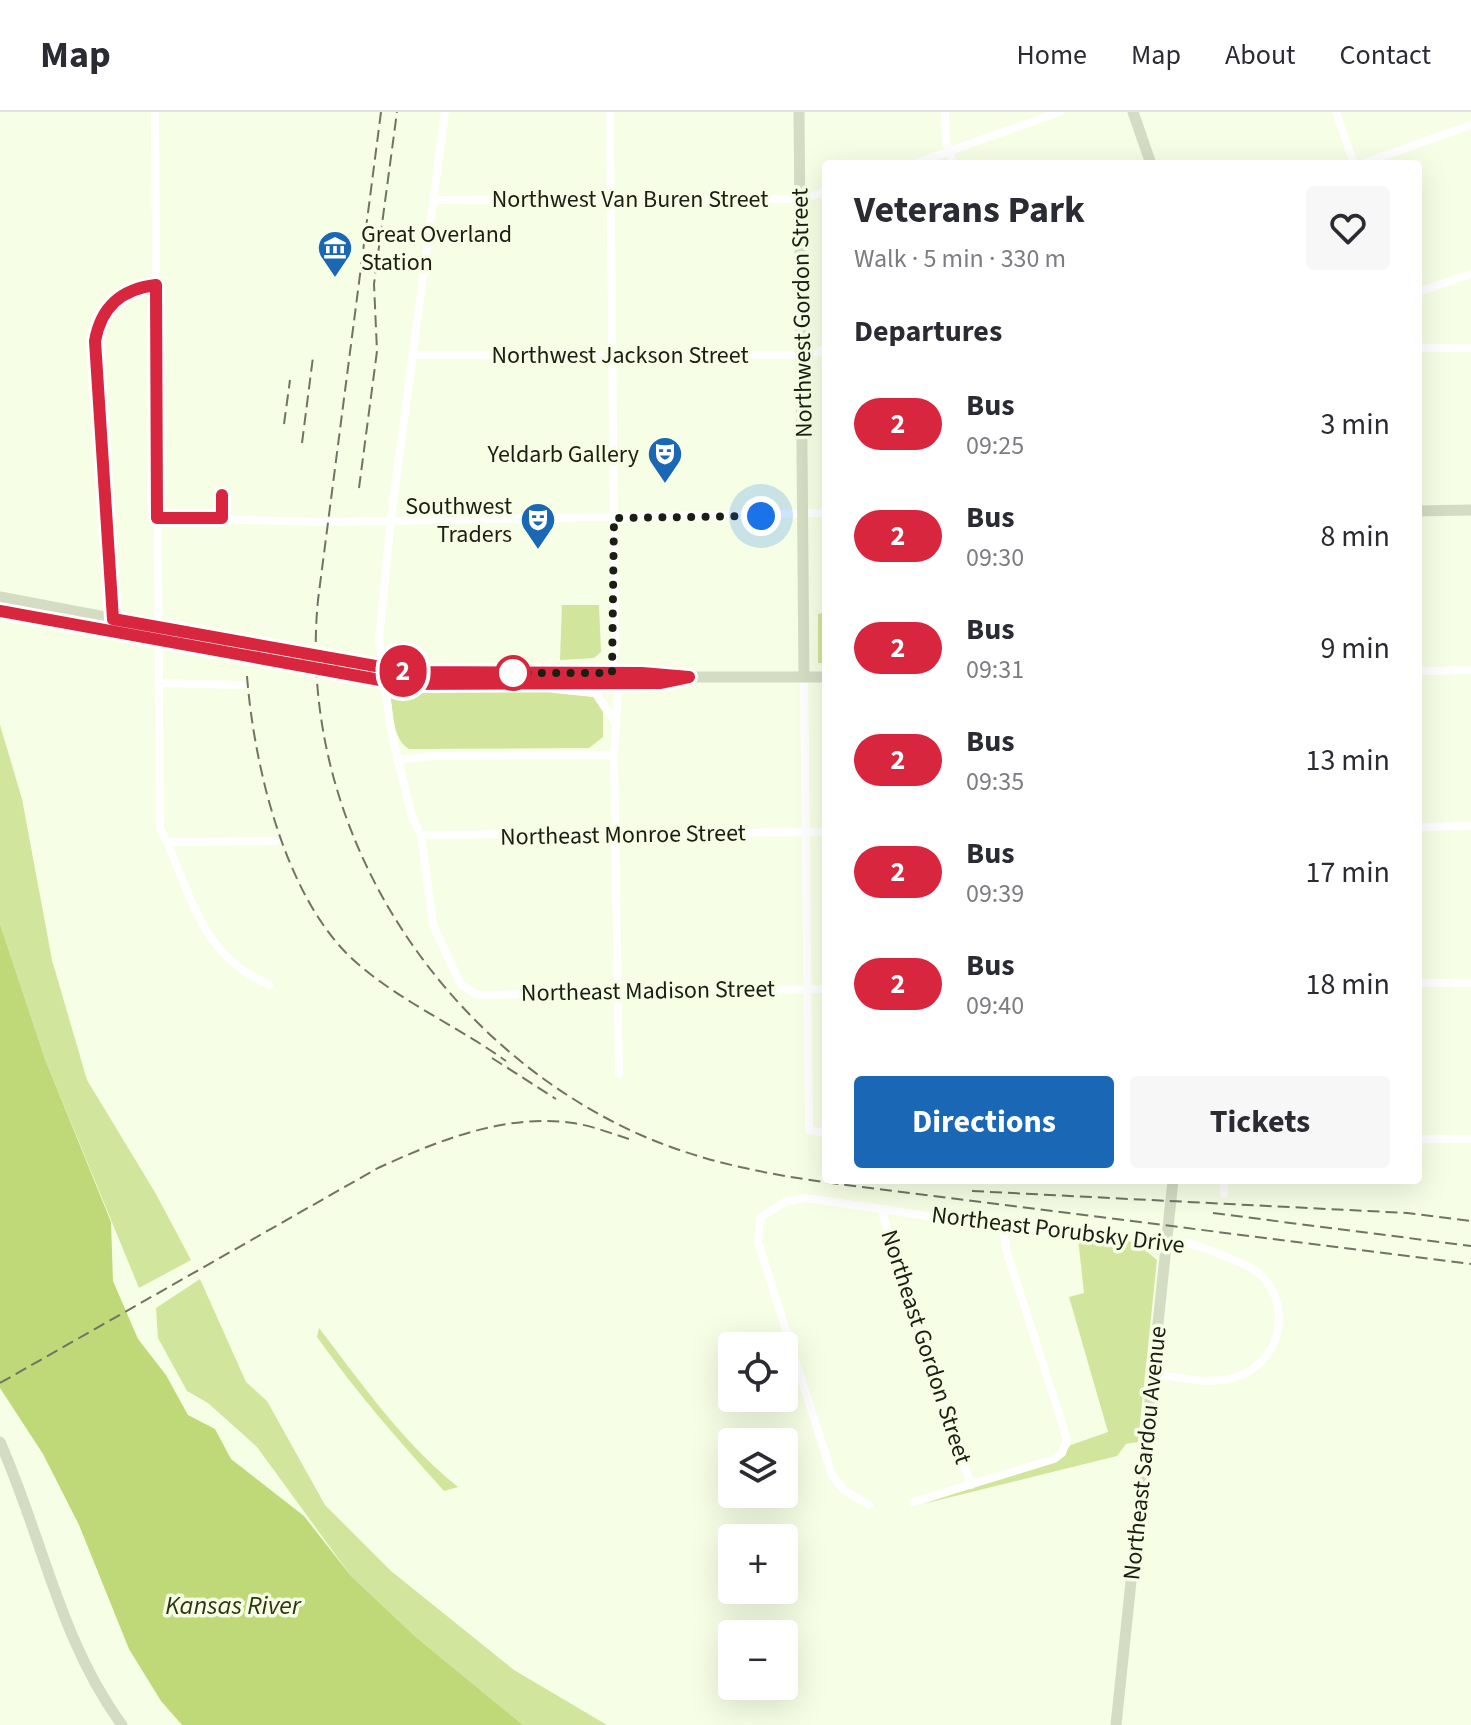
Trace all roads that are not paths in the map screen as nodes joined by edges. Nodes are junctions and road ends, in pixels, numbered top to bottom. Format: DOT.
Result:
graph roads {
  1 [pos="155,112"];
  2 [pos="445,112"];
  3 [pos="610,112"];
  4 [pos="799,112"];
  5 [pos="945,112"];
  6 [pos="1060,112"];
  7 [pos="1133,112"];
  8 [pos="1336,112"];
  9 [pos="1471,125"];
  10 [pos="949,151"];
  11 [pos="924,160"];
  12 [pos="952,160"];
  13 [pos="1150,160"];
  14 [pos="1353,160"];
  15 [pos="1372,160"];
  16 [pos="822,193"];
  17 [pos="610,199"];
  18 [pos="801,199"];
  19 [pos="433,200"];
  20 [pos="1471,274"];
  21 [pos="156,285"];
  22 [pos="1422,291"];
  23 [pos="1422,348"];
  24 [pos="1471,348"];
  25 [pos="822,350"];
  26 [pos="801,354"];
  27 [pos="413,355"];
  28 [pos="612,356"];
  29 [pos="1471,510"];
  30 [pos="1422,511"];
  31 [pos="822,513"];
  32 [pos="804,514"];
  33 [pos="157,518"];
  34 [pos="391,518"];
  35 [pos="614,518"];
  36 [pos="0,597"];
  37 [pos="0,611"];
  38 [pos="112,625"];
  39 [pos="1471,670"];
  40 [pos="1422,671"];
  41 [pos="612,673"];
  42 [pos="689,677"];
  43 [pos="804,677"];
  44 [pos="822,677"];
  45 [pos="530,682"];
  46 [pos="158,683"];
  47 [pos="623,684"];
  48 [pos="241,685"];
  49 [pos="615,722"];
  50 [pos="614,755"];
  51 [pos="397,760"];
  52 [pos="1471,826"];
  53 [pos="1422,827"];
  54 [pos="822,832"];
  55 [pos="806,833"];
  56 [pos="421,835"];
  57 [pos="616,836"];
  58 [pos="276,841"];
  59 [pos="167,842"];
  60 [pos="1422,983"];
  61 [pos="1471,983"];
  62 [pos="269,985"];
  63 [pos="822,989"];
  64 [pos="807,990"];
  65 [pos="618,992"];
  66 [pos="619,1074"];
  67 [pos="822,1132"];
  68 [pos="1422,1139"];
  69 [pos="1471,1139"];
  70 [pos="1173,1184"];
  71 [pos="1224,1184"];
  72 [pos="1224,1194"];
  73 [pos="881,1209"];
  74 [pos="1004,1227"];
  75 [pos="1155,1374"];
  76 [pos="0,1442"];
  77 [pos="971,1485"];
  78 [pos="913,1502"];
  79 [pos="869,1505"];
  80 [pos="122,1725"];
  81 [pos="1116,1725"];
  1 -- 21 [label="street"];
  2 -- 19 [label="street"];
  3 -- 17 [label="street"];
  4 -- 18 [label="main road, Northwest Gordon Street"];
  5 -- 10 [label="street"];
  6 -- 10 [label="street"];
  7 -- 13 [label="main road"];
  8 -- 14 [label="street"];
  9 -- 15 [label="street"];
  10 -- 11 [label="street"];
  10 -- 12 [label="street"];
  16 -- 18 [label="street, Northwest Van Buren Street"];
  17 -- 18 [label="street, Northwest Van Buren Street"];
  17 -- 19 [label="street, Northwest Van Buren Street"];
  17 -- 28 [label="street"];
  18 -- 26 [label="main road, Northwest Gordon Street"];
  19 -- 27 [label="street"];
  20 -- 22 [label="street"];
  21 -- 33 [label="street"];
  21 -- 38 [label="street"];
  23 -- 24 [label="street"];
  25 -- 26 [label="street, Northwest Jackson Street"];
  26 -- 28 [label="street, Northwest Jackson Street"];
  26 -- 32 [label="main road, Northwest Gordon Street"];
  27 -- 28 [label="street, Northwest Jackson Street"];
  27 -- 34 [label="street"];
  28 -- 35 [label="street"];
  29 -- 30 [label="main road"];
  31 -- 32 [label="street"];
  32 -- 35 [label="street"];
  32 -- 43 [label="main road"];
  33 -- 34 [label="street"];
  33 -- 46 [label="street"];
  34 -- 35 [label="street"];
  34 -- 51 [label="street"];
  35 -- 41 [label="street"];
  36 -- 38 [label="main road"];
  37 -- 38 [label="main road"];
  38 -- 45 [label="main road"];
  39 -- 40 [label="street"];
  41 -- 42 [label="main road"];
  41 -- 45 [label="main road"];
  42 -- 43 [label="main road"];
  42 -- 47 [label="main road"];
  43 -- 44 [label="main road"];
  43 -- 55 [label="street"];
  45 -- 47 [label="main road"];
  45 -- 49 [label="street"];
  46 -- 48 [label="street"];
  46 -- 59 [label="street"];
  47 -- 49 [label="street"];
  49 -- 50 [label="street"];
  50 -- 51 [label="street"];
  50 -- 57 [label="street"];
  51 -- 56 [label="street"];
  52 -- 53 [label="street"];
  54 -- 55 [label="street, Northeast Monroe Street"];
  55 -- 57 [label="street, Northeast Monroe Street"];
  55 -- 64 [label="street"];
  56 -- 57 [label="street, Northeast Monroe Street"];
  56 -- 65 [label="street, Northeast Madison Street"];
  57 -- 65 [label="street"];
  58 -- 59 [label="street"];
  59 -- 62 [label="street"];
  60 -- 61 [label="street"];
  63 -- 64 [label="street, Northeast Madison Street"];
  64 -- 65 [label="street, Northeast Madison Street"];
  64 -- 67 [label="street"];
  65 -- 66 [label="street"];
  68 -- 69 [label="street"];
  70 -- 75 [label="main road, Northeast Sardou Avenue"];
  71 -- 72 [label="street"];
  73 -- 74 [label="street, Northeast Porubsky Drive"];
  73 -- 77 [label="street, Northeast Gordon Street"];
  73 -- 79 [label="street, Northeast Porubsky Drive"];
  74 -- 75 [label="street, Northeast Porubsky Drive"];
  74 -- 77 [label="street"];
  75 -- 81 [label="main road, Northeast Sardou Avenue"];
  76 -- 80 [label="main road"];
  77 -- 78 [label="street"];
}
